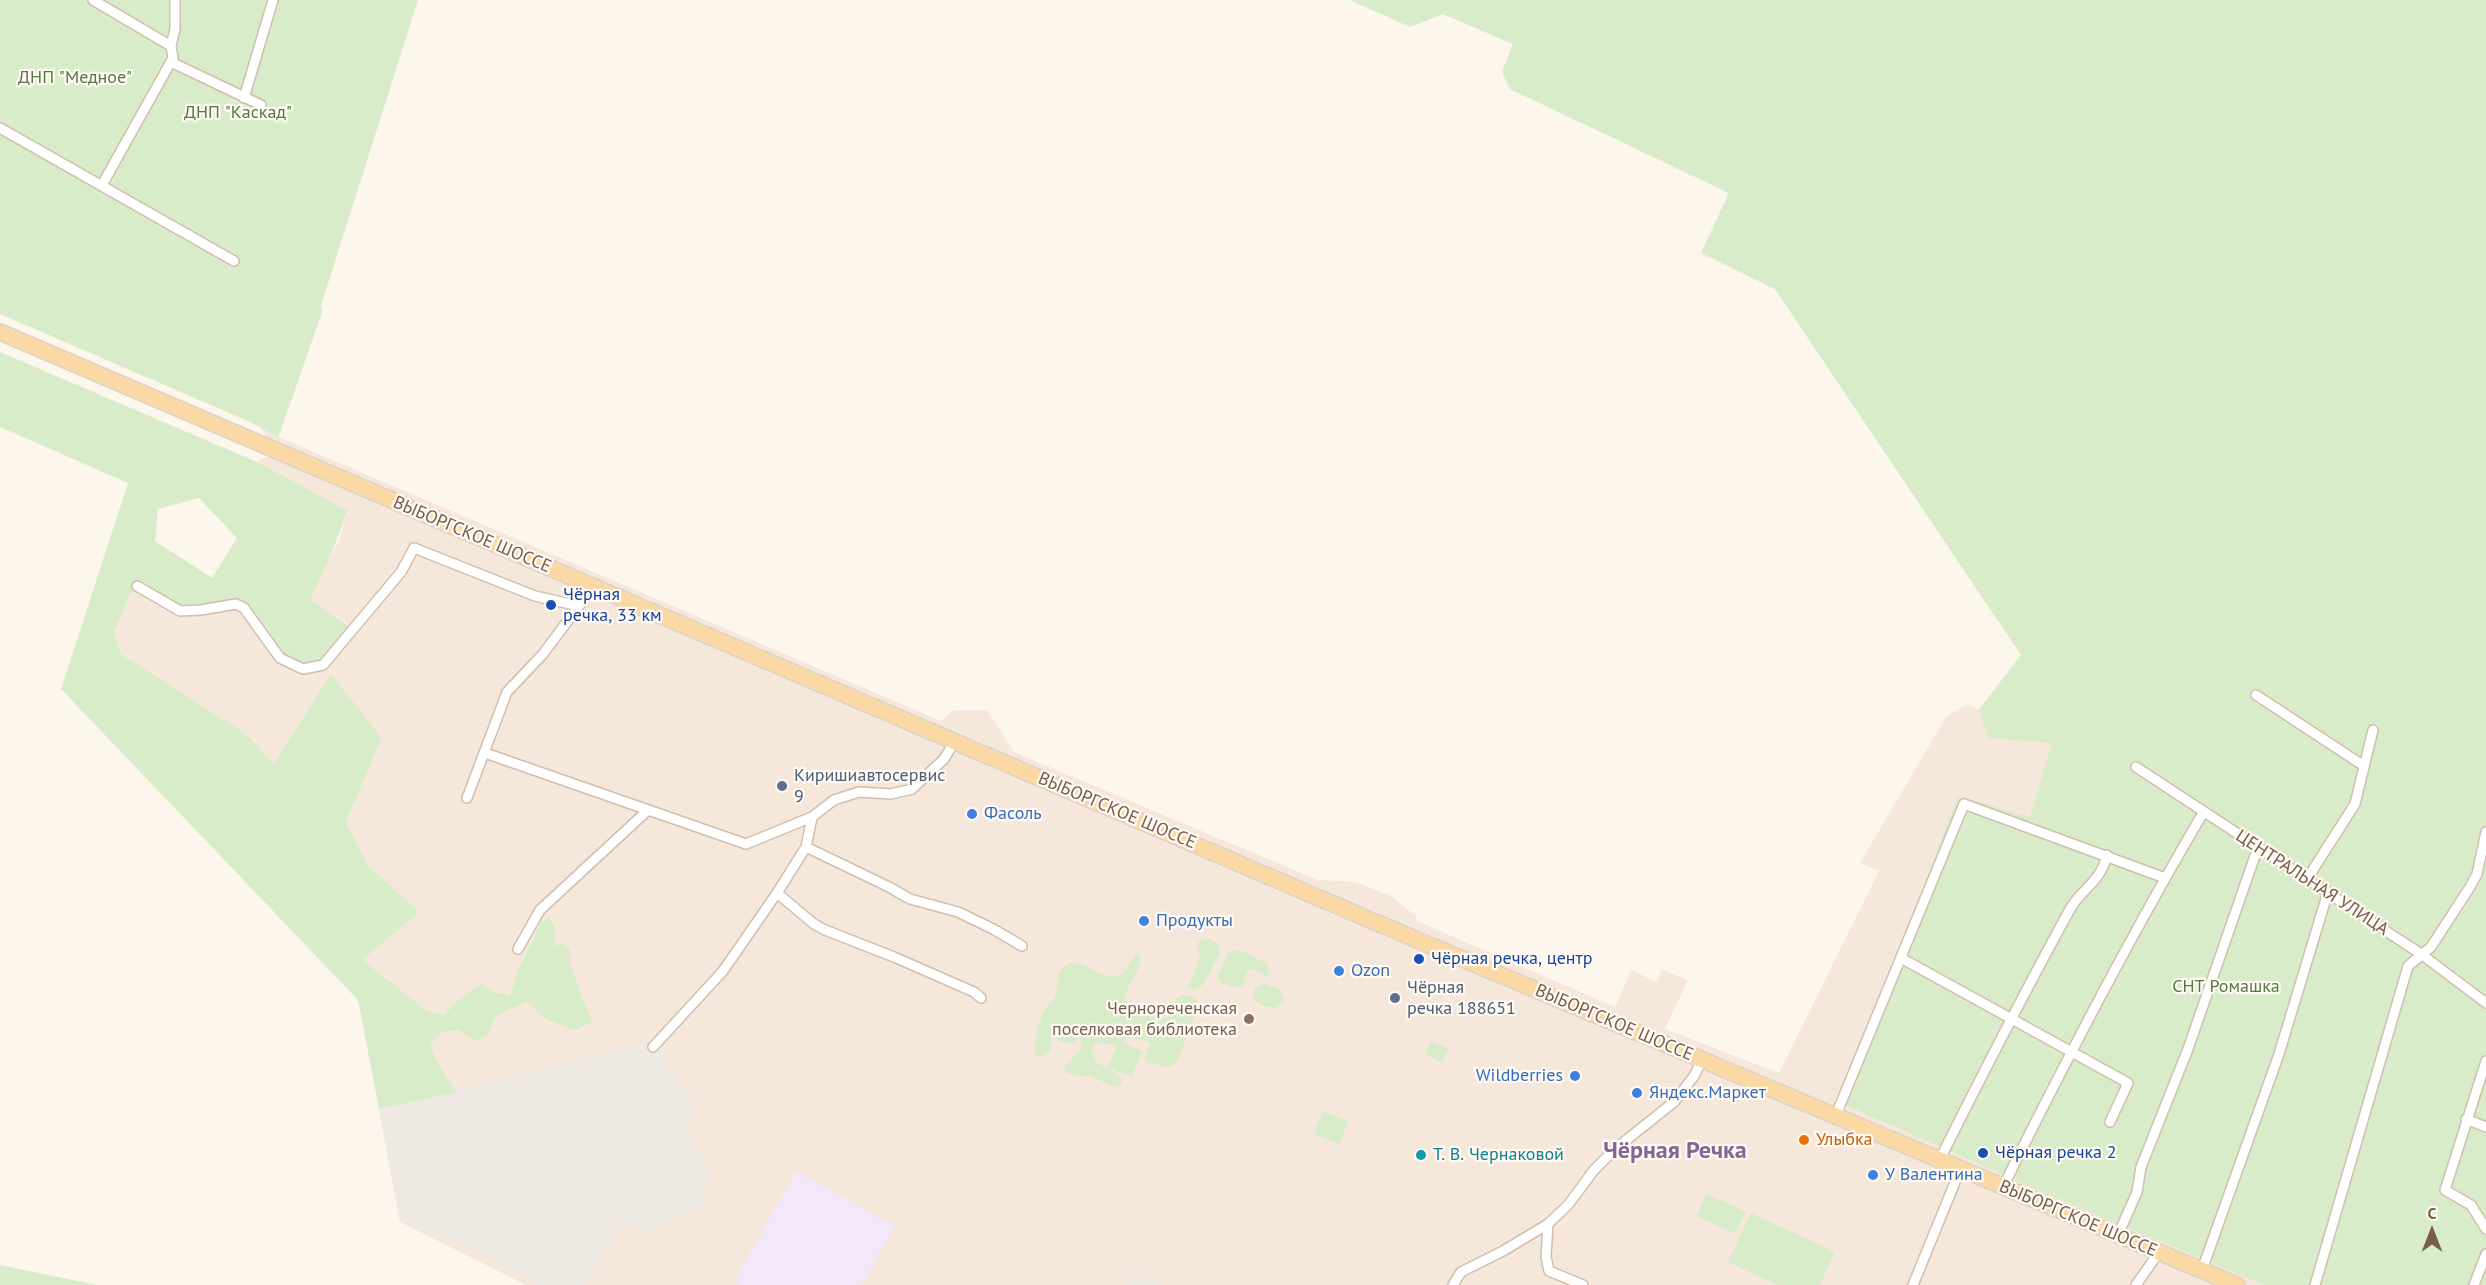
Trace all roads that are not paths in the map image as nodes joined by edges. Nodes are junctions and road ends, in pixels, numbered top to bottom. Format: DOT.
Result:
graph roads {
  1 [pos="93,0"];
  2 [pos="176,0"];
  3 [pos="273,0"];
  4 [pos="171,46"];
  5 [pos="171,62"];
  6 [pos="244,98"];
  7 [pos="261,105"];
  8 [pos="0,128"];
  9 [pos="102,185"];
  10 [pos="234,261"];
  11 [pos="0,332"];
  12 [pos="137,586"];
  13 [pos="593,587"];
  14 [pos="579,606"];
  15 [pos="2256,695"];
  16 [pos="2373,730"];
  17 [pos="955,741"];
  18 [pos="485,753"];
  19 [pos="2364,766"];
  20 [pos="2136,767"];
  21 [pos="467,798"];
  22 [pos="647,811"];
  23 [pos="2203,813"];
  24 [pos="812,817"];
  25 [pos="2486,832"];
  26 [pos="806,847"];
  27 [pos="2258,847"];
  28 [pos="2107,855"];
  29 [pos="2165,878"];
  30 [pos="2307,879"];
  31 [pos="2328,892"];
  32 [pos="777,893"];
  33 [pos="1022,946"];
  34 [pos="518,949"];
  35 [pos="2421,954"];
  36 [pos="1901,958"];
  37 [pos="981,998"];
  38 [pos="2486,1003"];
  39 [pos="2010,1019"];
  40 [pos="653,1047"];
  41 [pos="2071,1051"];
  42 [pos="1702,1060"];
  43 [pos="2486,1061"];
  44 [pos="1836,1115"];
  45 [pos="2466,1119"];
  46 [pos="2110,1122"];
  47 [pos="2486,1127"];
  48 [pos="1939,1161"];
  49 [pos="1960,1170"];
  50 [pos="2003,1187"];
  51 [pos="1548,1224"];
  52 [pos="2486,1229"];
  53 [pos="2118,1235"];
  54 [pos="2159,1252"];
  55 [pos="2486,1254"];
  56 [pos="2202,1270"];
  57 [pos="1453,1285"];
  58 [pos="1583,1285"];
  59 [pos="1913,1285"];
  60 [pos="2136,1285"];
  61 [pos="2237,1285"];
  62 [pos="2315,1285"];
  63 [pos="2474,1285"];
  1 -- 4 [label="street"];
  2 -- 4 [label="street"];
  3 -- 6 [label="street"];
  4 -- 5 [label="street"];
  5 -- 6 [label="street"];
  5 -- 9 [label="street"];
  6 -- 7 [label="street"];
  8 -- 9 [label="street"];
  9 -- 10 [label="street"];
  11 -- 13 [label="main road, ВЫБОРГСКОЕ ШОССЕ"];
  12 -- 14 [label="street"];
  13 -- 14 [label="street"];
  13 -- 17 [label="main road, ВЫБОРГСКОЕ ШОССЕ"];
  14 -- 18 [label="street"];
  15 -- 19 [label="street"];
  16 -- 19 [label="street"];
  17 -- 24 [label="street"];
  17 -- 42 [label="main road, ВЫБОРГСКОЕ ШОССЕ"];
  18 -- 21 [label="street"];
  18 -- 22 [label="street"];
  19 -- 30 [label="street"];
  20 -- 23 [label="street, ЦЕНТРАЛЬНАЯ УЛИЦА"];
  22 -- 24 [label="street"];
  22 -- 34 [label="street"];
  23 -- 27 [label="street, ЦЕНТРАЛЬНАЯ УЛИЦА"];
  23 -- 29 [label="street"];
  24 -- 26 [label="street"];
  25 -- 35 [label="street"];
  26 -- 32 [label="street"];
  26 -- 33 [label="street"];
  27 -- 30 [label="street, ЦЕНТРАЛЬНАЯ УЛИЦА"];
  27 -- 53 [label="street"];
  28 -- 29 [label="street"];
  28 -- 36 [label="street"];
  28 -- 39 [label="street"];
  29 -- 41 [label="street"];
  30 -- 31 [label="street, ЦЕНТРАЛЬНАЯ УЛИЦА"];
  31 -- 35 [label="street, ЦЕНТРАЛЬНАЯ УЛИЦА"];
  31 -- 56 [label="street"];
  32 -- 37 [label="street"];
  32 -- 40 [label="street"];
  35 -- 38 [label="street, ЦЕНТРАЛЬНАЯ УЛИЦА"];
  35 -- 62 [label="street"];
  36 -- 39 [label="street"];
  36 -- 44 [label="street"];
  39 -- 41 [label="street"];
  39 -- 48 [label="street"];
  41 -- 46 [label="street"];
  41 -- 50 [label="street"];
  42 -- 44 [label="main road, ВЫБОРГСКОЕ ШОССЕ"];
  42 -- 51 [label="street"];
  43 -- 45 [label="street"];
  44 -- 48 [label="main road, ВЫБОРГСКОЕ ШОССЕ"];
  45 -- 47 [label="street"];
  45 -- 52 [label="street"];
  48 -- 49 [label="main road, ВЫБОРГСКОЕ ШОССЕ"];
  49 -- 50 [label="main road, ВЫБОРГСКОЕ ШОССЕ"];
  49 -- 59 [label="street"];
  50 -- 53 [label="main road, ВЫБОРГСКОЕ ШОССЕ"];
  51 -- 57 [label="street"];
  51 -- 58 [label="street"];
  53 -- 54 [label="main road, ВЫБОРГСКОЕ ШОССЕ"];
  54 -- 56 [label="main road, ВЫБОРГСКОЕ ШОССЕ"];
  54 -- 60 [label="street"];
  55 -- 63 [label="street"];
  56 -- 61 [label="main road, ВЫБОРГСКОЕ ШОССЕ"];
}
